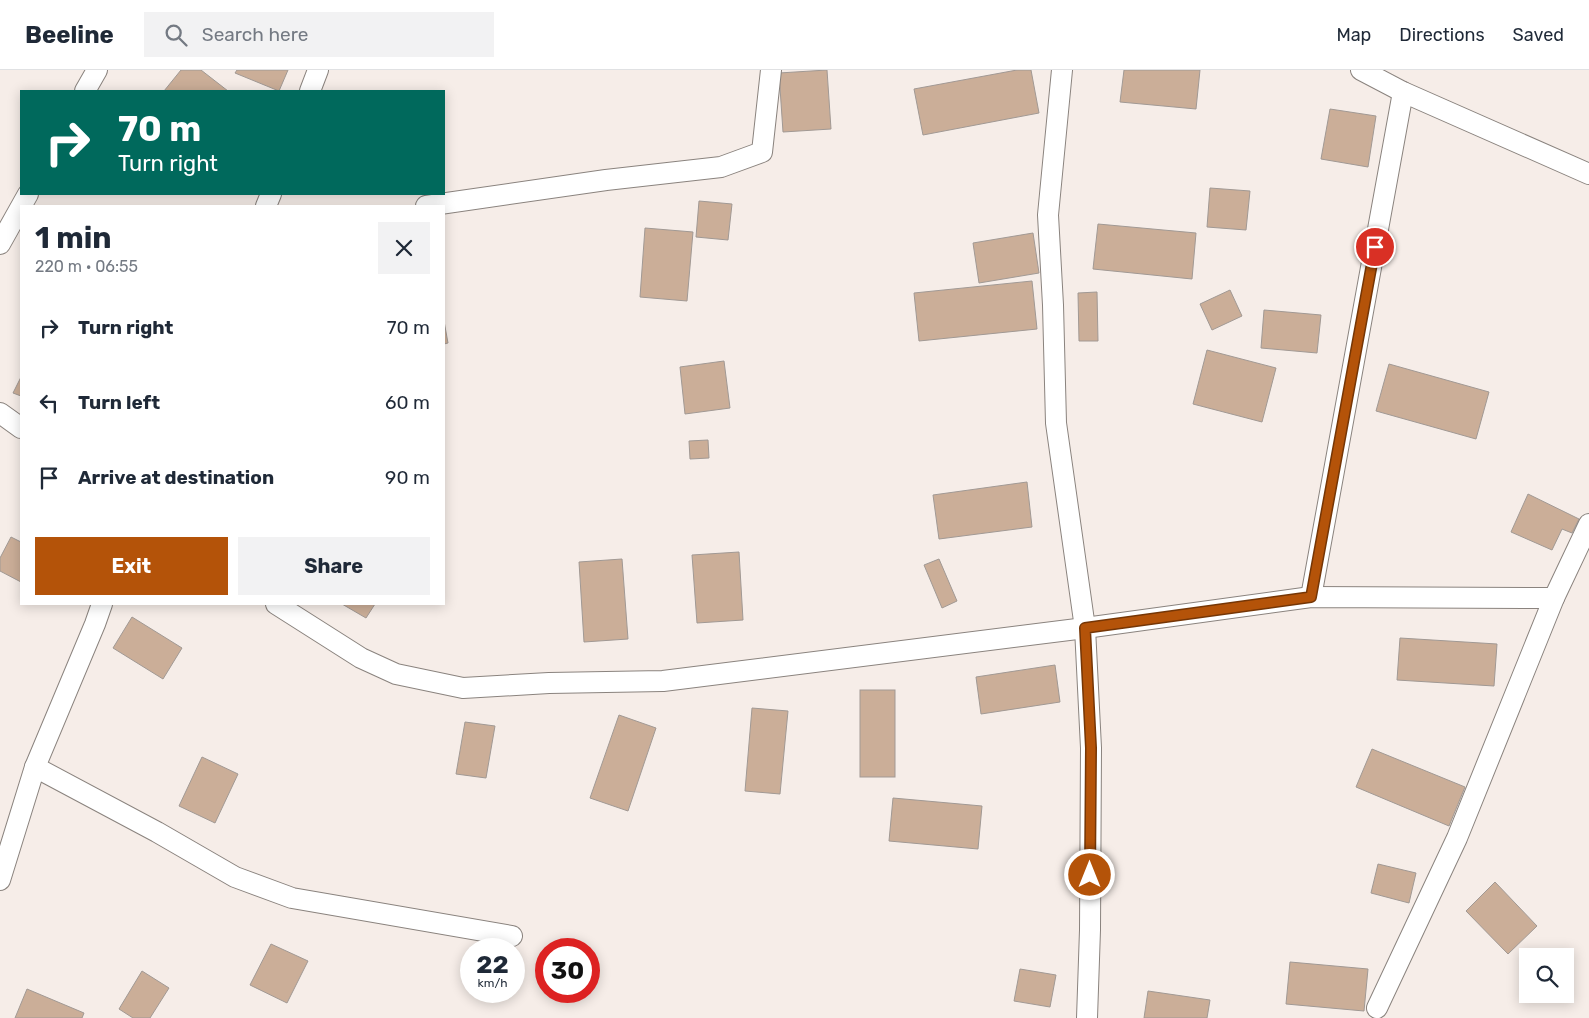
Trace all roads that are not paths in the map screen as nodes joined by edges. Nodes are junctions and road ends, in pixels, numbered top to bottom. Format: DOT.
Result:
graph roads {
  1 [pos="97,70"];
  2 [pos="318,70"];
  3 [pos="771,70"];
  4 [pos="1062,70"];
  5 [pos="1361,70"];
  6 [pos="86,90"];
  7 [pos="310,90"];
  8 [pos="1403,92"];
  9 [pos="1589,174"];
  10 [pos="433,205"];
  11 [pos="20,208"];
  12 [pos="0,244"];
  13 [pos="0,413"];
  14 [pos="20,427"];
  15 [pos="1589,524"];
  16 [pos="1311,597"];
  17 [pos="1554,598"];
  18 [pos="102,605"];
  19 [pos="278,605"];
  20 [pos="1085,628"];
  21 [pos="35,767"];
  22 [pos="0,880"];
  23 [pos="512,936"];
  24 [pos="1377,1008"];
  25 [pos="1087,1018"];
  1 -- 6 [label="street"];
  2 -- 7 [label="street"];
  3 -- 10 [label="street"];
  4 -- 20 [label="street"];
  5 -- 8 [label="street"];
  8 -- 9 [label="street"];
  8 -- 16 [label="street"];
  11 -- 12 [label="street"];
  13 -- 14 [label="street"];
  15 -- 17 [label="street"];
  16 -- 17 [label="street"];
  16 -- 20 [label="street"];
  17 -- 24 [label="street"];
  18 -- 21 [label="street"];
  19 -- 20 [label="street"];
  20 -- 25 [label="street"];
  21 -- 22 [label="street"];
  21 -- 23 [label="street"];
}
